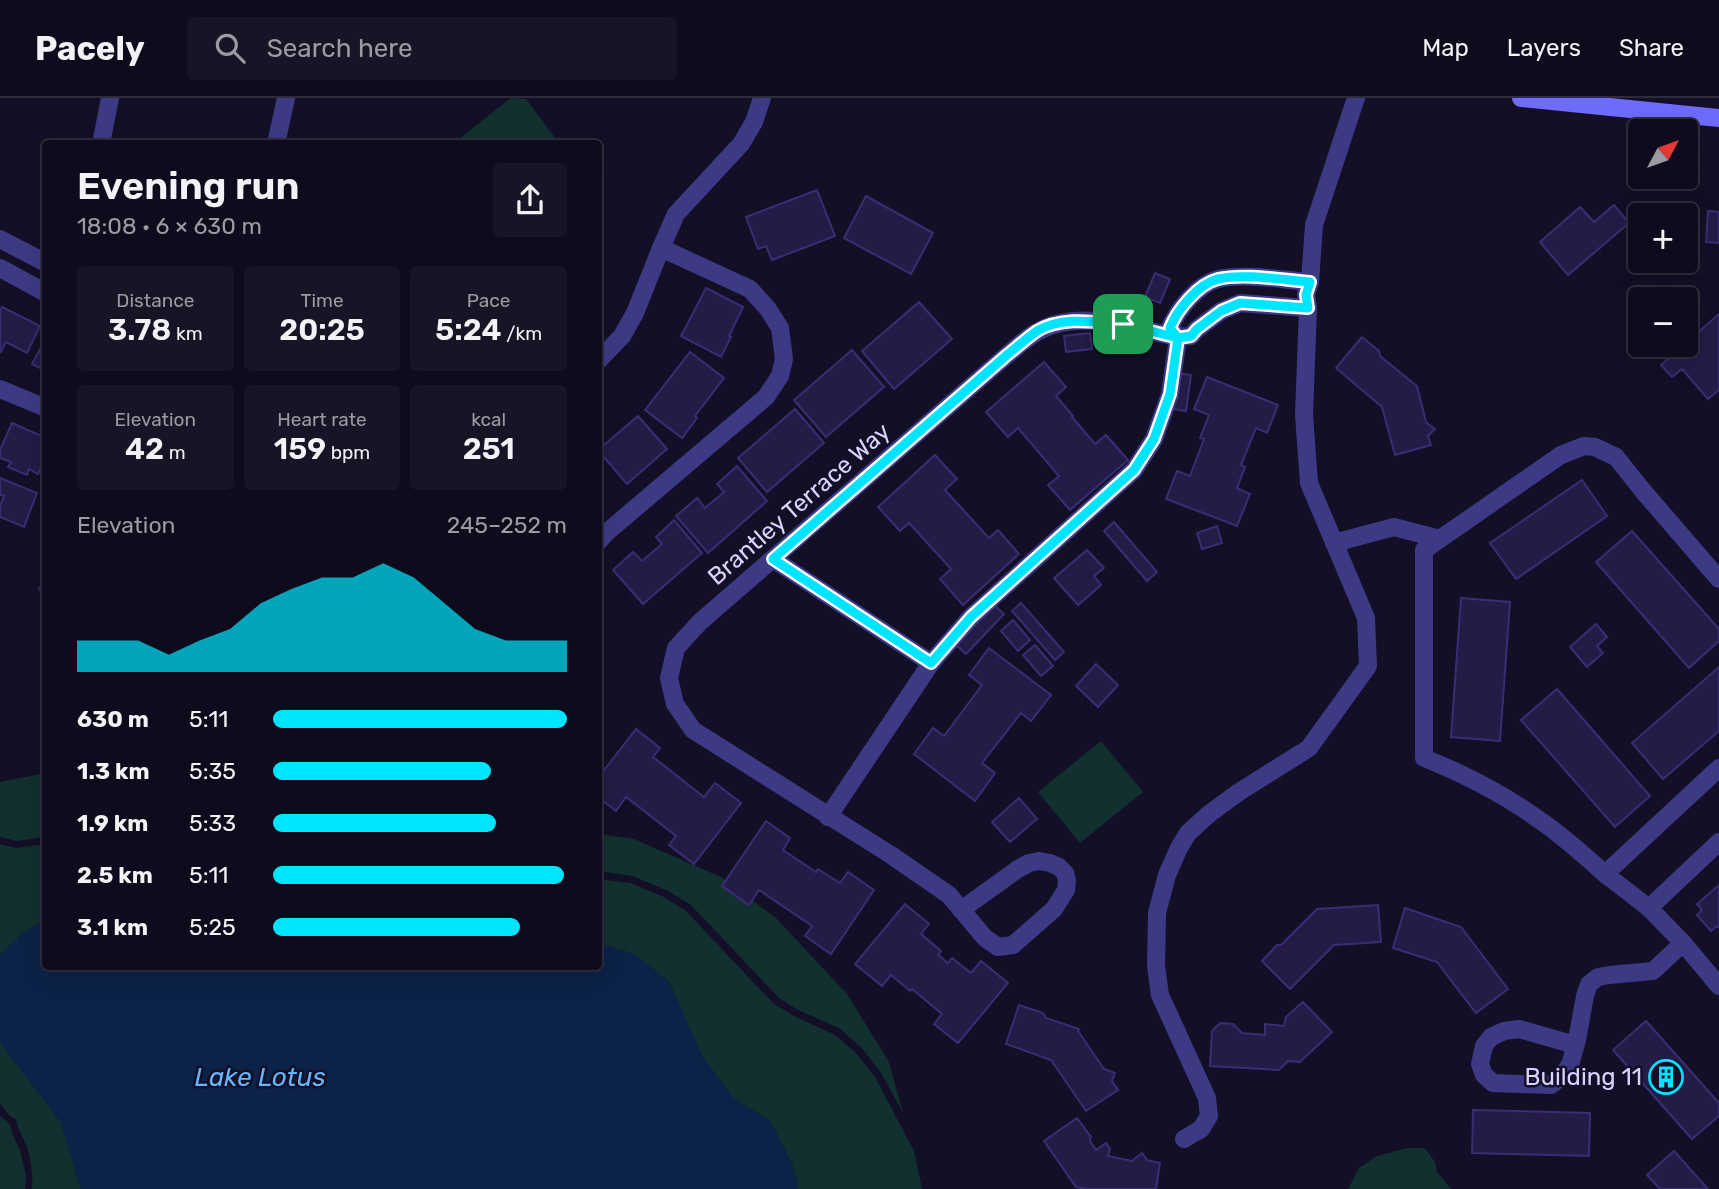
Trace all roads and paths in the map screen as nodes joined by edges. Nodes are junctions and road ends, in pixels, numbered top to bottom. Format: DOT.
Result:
graph roads {
  1 [pos="110,98"];
  2 [pos="286,98"];
  3 [pos="762,98"];
  4 [pos="1356,98"];
  5 [pos="1521,98"];
  6 [pos="1719,118"];
  7 [pos="102,140"];
  8 [pos="277,140"];
  9 [pos="0,239"];
  10 [pos="661,248"];
  11 [pos="42,261"];
  12 [pos="0,268"];
  13 [pos="1310,282"];
  14 [pos="42,291"];
  15 [pos="1308,308"];
  16 [pos="1178,338"];
  17 [pos="602,357"];
  18 [pos="0,389"];
  19 [pos="42,406"];
  20 [pos="602,538"];
  21 [pos="1440,539"];
  22 [pos="1334,542"];
  23 [pos="773,559"];
  24 [pos="1719,579"];
  25 [pos="931,663"];
  26 [pos="1719,768"];
  27 [pos="828,817"];
  28 [pos="1719,842"];
  29 [pos="1605,874"];
  30 [pos="1649,908"];
  31 [pos="961,909"];
  32 [pos="1683,943"];
  33 [pos="1719,986"];
  34 [pos="1576,1045"];
  35 [pos="1184,1139"];
  1 -- 7 [label="street"];
  2 -- 8 [label="street"];
  3 -- 10 [label="street"];
  4 -- 13 [label="street"];
  5 -- 6 [label="main road"];
  9 -- 11 [label="street"];
  10 -- 17 [label="street"];
  10 -- 20 [label="street"];
  12 -- 14 [label="street"];
  13 -- 15 [label="street"];
  13 -- 16 [label="street"];
  15 -- 16 [label="street"];
  15 -- 22 [label="street"];
  16 -- 23 [label="street, Brantley Terrace Way"];
  16 -- 25 [label="street"];
  18 -- 19 [label="street"];
  21 -- 22 [label="street"];
  21 -- 24 [label="street"];
  21 -- 29 [label="street"];
  22 -- 35 [label="street"];
  23 -- 25 [label="street"];
  23 -- 27 [label="street, Brantley Terrace Way"];
  25 -- 27 [label="street"];
  26 -- 29 [label="street"];
  27 -- 31 [label="street, Brantley Terrace Way"];
  28 -- 30 [label="street"];
  29 -- 30 [label="street"];
  30 -- 32 [label="street"];
  31 -- 31 [label="street, Brantley Terrace Way"];
  32 -- 33 [label="street"];
  32 -- 34 [label="street"];
  34 -- 34 [label="street"];
}
